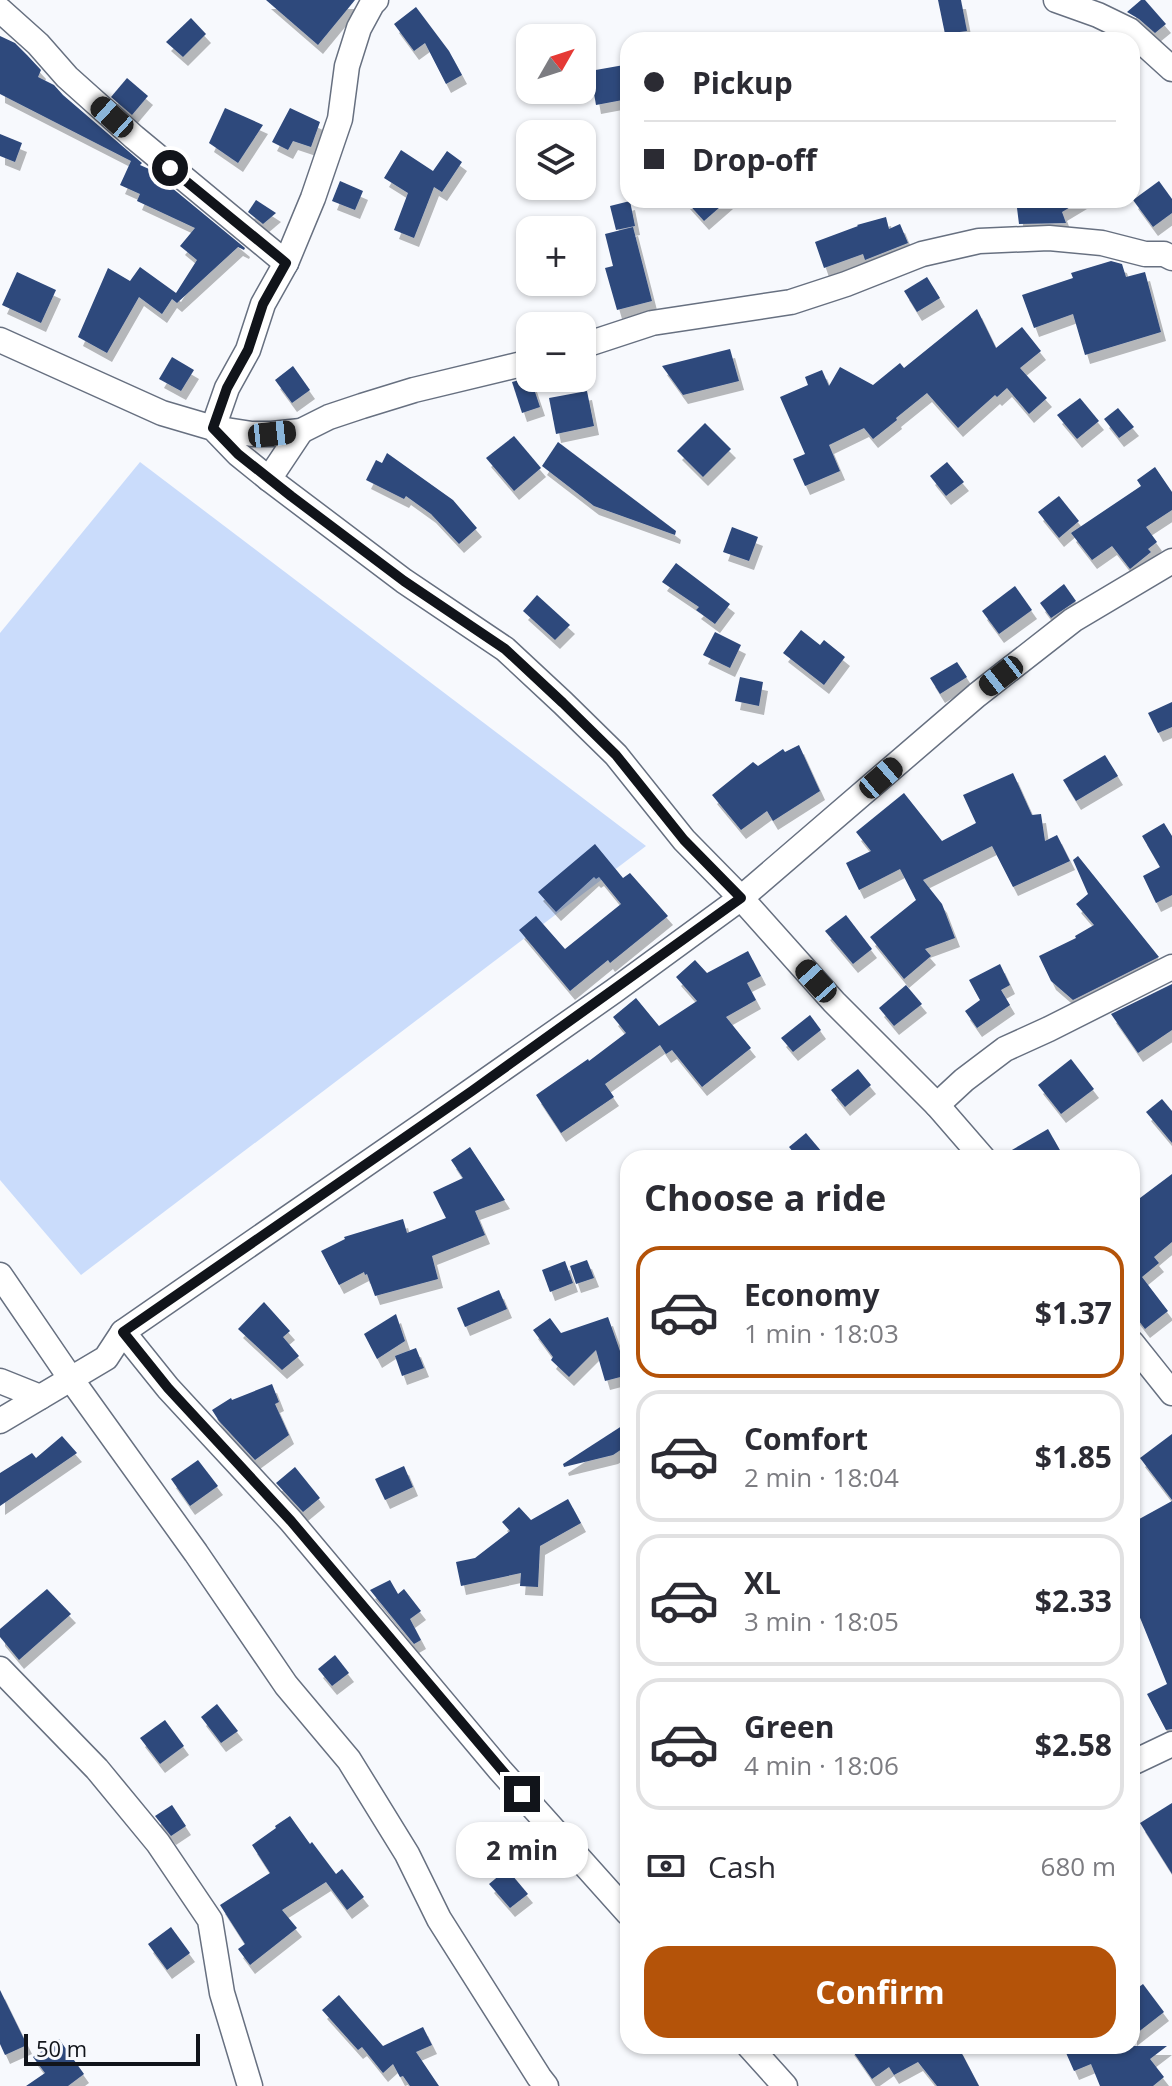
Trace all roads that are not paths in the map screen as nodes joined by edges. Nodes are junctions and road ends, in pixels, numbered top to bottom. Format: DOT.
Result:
graph roads {
  1 [pos="376,0"];
  2 [pos="1056,0"];
  3 [pos="0,10"];
  4 [pos="1131,32"];
  5 [pos="1140,40"];
  6 [pos="1172,69"];
  7 [pos="1169,251"];
  8 [pos="286,263"];
  9 [pos="596,341"];
  10 [pos="2,345"];
  11 [pos="516,365"];
  12 [pos="213,428"];
  13 [pos="301,431"];
  14 [pos="269,479"];
  15 [pos="1172,561"];
  16 [pos="741,898"];
  17 [pos="1172,967"];
  18 [pos="937,1105"];
  19 [pos="976,1150"];
  20 [pos="0,1275"];
  21 [pos="123,1332"];
  22 [pos="1140,1353"];
  23 [pos="71,1379"];
  24 [pos="0,1381"];
  25 [pos="1172,1393"];
  26 [pos="40,1397"];
  27 [pos="0,1421"];
  28 [pos="0,1669"];
  29 [pos="1172,1744"];
  30 [pos="1140,1759"];
  31 [pos="620,1904"];
  32 [pos="756,2054"];
  33 [pos="537,2083"];
  34 [pos="250,2086"];
  35 [pos="785,2086"];
  1 -- 8 [label="street"];
  2 -- 4 [label="street"];
  3 -- 8 [label="street"];
  5 -- 6 [label="street"];
  7 -- 9 [label="street"];
  8 -- 12 [label="street"];
  10 -- 12 [label="street"];
  11 -- 13 [label="street"];
  12 -- 13 [label="street"];
  12 -- 14 [label="street"];
  13 -- 14 [label="street"];
  14 -- 16 [label="street"];
  15 -- 16 [label="street"];
  16 -- 18 [label="street"];
  16 -- 21 [label="street"];
  17 -- 18 [label="street"];
  18 -- 19 [label="street"];
  20 -- 23 [label="street"];
  21 -- 23 [label="street"];
  21 -- 31 [label="street"];
  22 -- 25 [label="street"];
  23 -- 26 [label="street"];
  23 -- 33 [label="street"];
  24 -- 26 [label="street"];
  26 -- 27 [label="street"];
  28 -- 34 [label="street"];
  29 -- 30 [label="street"];
  32 -- 35 [label="street"];
}
